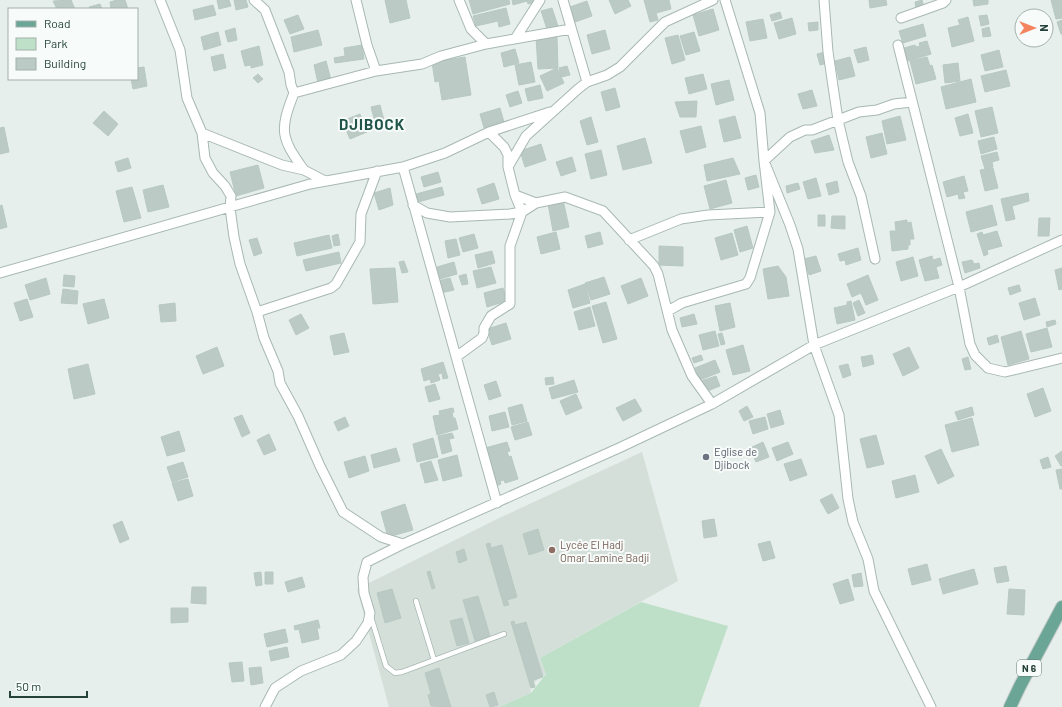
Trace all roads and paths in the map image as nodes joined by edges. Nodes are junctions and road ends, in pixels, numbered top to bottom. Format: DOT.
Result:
graph roads {
  1 [pos="160,0"];
  2 [pos="254,0"];
  3 [pos="356,0"];
  4 [pos="459,0"];
  5 [pos="540,0"];
  6 [pos="563,0"];
  7 [pos="712,0"];
  8 [pos="725,0"];
  9 [pos="824,0"];
  10 [pos="946,0"];
  11 [pos="901,18"];
  12 [pos="571,29"];
  13 [pos="515,39"];
  14 [pos="486,44"];
  15 [pos="898,45"];
  16 [pos="376,71"];
  17 [pos="587,82"];
  18 [pos="294,93"];
  19 [pos="912,102"];
  20 [pos="550,112"];
  21 [pos="838,120"];
  22 [pos="489,132"];
  23 [pos="202,133"];
  24 [pos="764,161"];
  25 [pos="403,166"];
  26 [pos="508,166"];
  27 [pos="304,170"];
  28 [pos="377,171"];
  29 [pos="325,181"];
  30 [pos="515,195"];
  31 [pos="536,203"];
  32 [pos="413,205"];
  33 [pos="230,208"];
  34 [pos="522,212"];
  35 [pos="770,212"];
  36 [pos="629,240"];
  37 [pos="1062,240"];
  38 [pos="875,259"];
  39 [pos="0,273"];
  40 [pos="959,287"];
  41 [pos="668,311"];
  42 [pos="257,312"];
  43 [pos="814,345"];
  44 [pos="456,357"];
  45 [pos="1062,358"];
  46 [pos="712,404"];
  47 [pos="497,503"];
  48 [pos="403,544"];
  49 [pos="416,601"];
  50 [pos="1062,608"];
  51 [pos="370,613"];
  52 [pos="504,634"];
  53 [pos="434,660"];
  54 [pos="265,707"];
  55 [pos="931,707"];
  56 [pos="1010,707"];
  1 -- 23 [label="street"];
  2 -- 18 [label="street"];
  3 -- 16 [label="street"];
  4 -- 14 [label="street"];
  5 -- 13 [label="street"];
  6 -- 12 [label="street"];
  7 -- 17 [label="street"];
  8 -- 24 [label="street"];
  9 -- 21 [label="street"];
  10 -- 11 [label="street"];
  12 -- 13 [label="street"];
  12 -- 17 [label="street"];
  13 -- 14 [label="street"];
  14 -- 16 [label="street"];
  15 -- 19 [label="street"];
  16 -- 18 [label="street"];
  17 -- 20 [label="street"];
  18 -- 27 [label="street"];
  19 -- 21 [label="street"];
  19 -- 40 [label="street"];
  20 -- 22 [label="street"];
  20 -- 26 [label="street"];
  21 -- 24 [label="street"];
  21 -- 38 [label="street"];
  22 -- 25 [label="street"];
  22 -- 26 [label="street"];
  23 -- 27 [label="street"];
  23 -- 33 [label="street"];
  24 -- 35 [label="street"];
  24 -- 43 [label="street"];
  25 -- 28 [label="street"];
  25 -- 32 [label="street"];
  26 -- 30 [label="street"];
  27 -- 29 [label="street"];
  28 -- 29 [label="street"];
  28 -- 42 [label="street"];
  29 -- 33 [label="street"];
  30 -- 31 [label="street"];
  30 -- 34 [label="street"];
  31 -- 34 [label="street"];
  31 -- 36 [label="street"];
  32 -- 34 [label="street"];
  32 -- 44 [label="street"];
  33 -- 39 [label="street"];
  33 -- 42 [label="street"];
  34 -- 44 [label="street"];
  35 -- 36 [label="street"];
  35 -- 41 [label="street"];
  36 -- 41 [label="street"];
  37 -- 40 [label="street"];
  40 -- 43 [label="street"];
  40 -- 45 [label="street"];
  41 -- 46 [label="street"];
  42 -- 48 [label="street"];
  43 -- 46 [label="street"];
  43 -- 55 [label="street"];
  44 -- 47 [label="street"];
  46 -- 47 [label="street"];
  47 -- 48 [label="street"];
  48 -- 51 [label="street"];
  49 -- 53 [label="lane"];
  50 -- 56 [label="main road, N 6"];
  51 -- 53 [label="lane"];
  51 -- 54 [label="street"];
  52 -- 53 [label="lane"];
}
